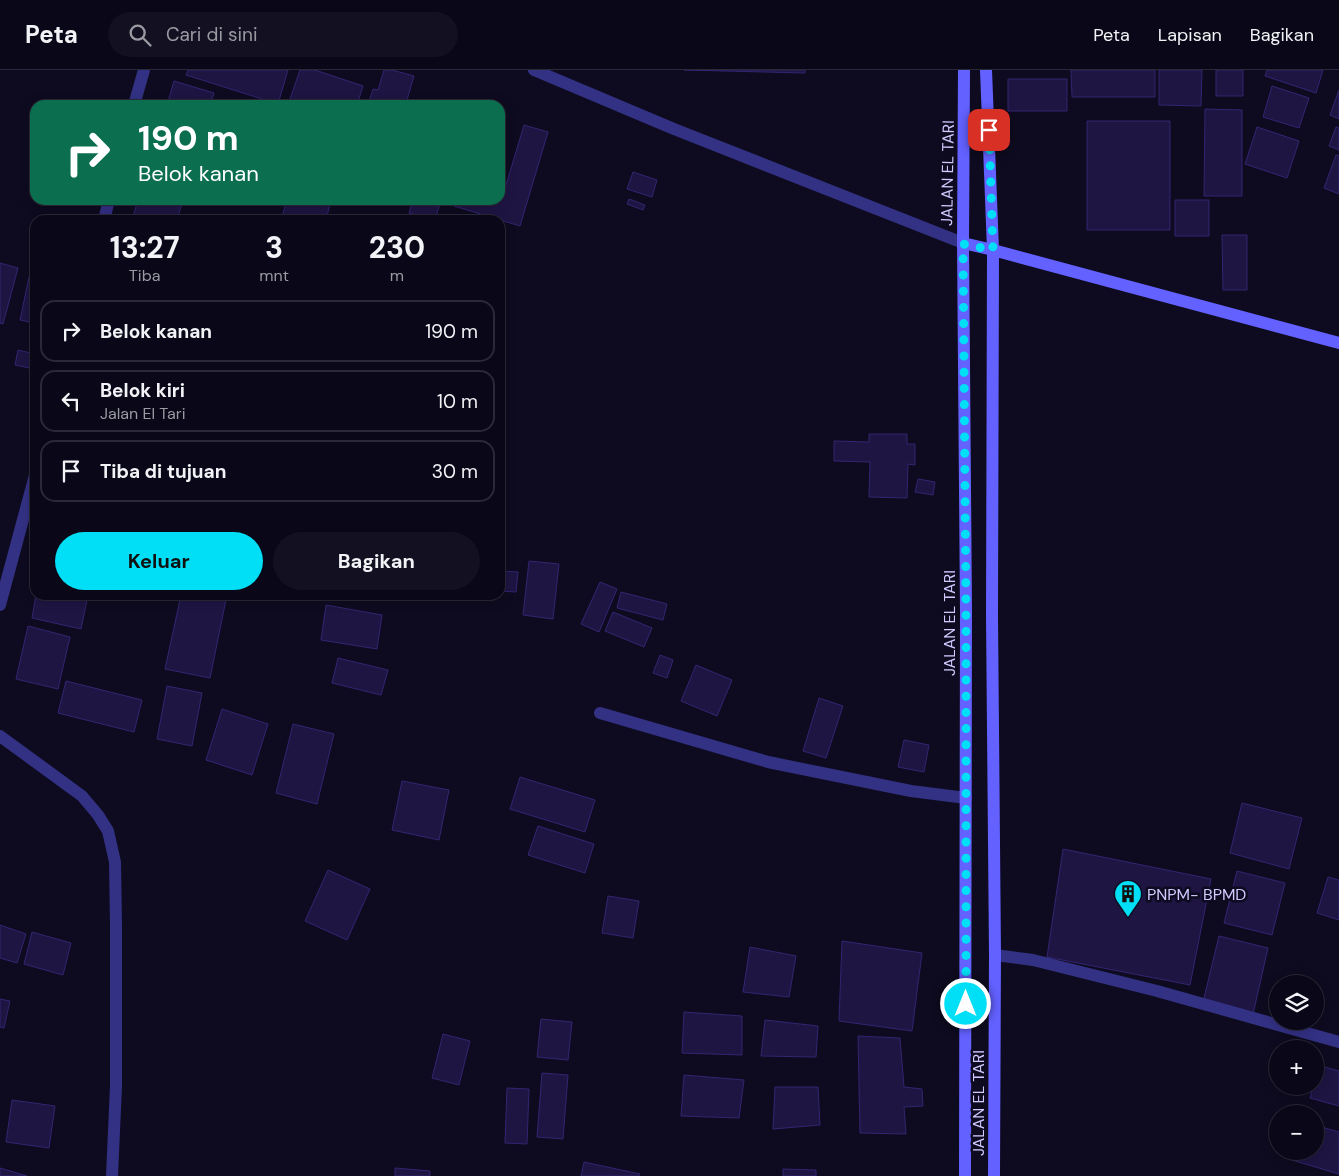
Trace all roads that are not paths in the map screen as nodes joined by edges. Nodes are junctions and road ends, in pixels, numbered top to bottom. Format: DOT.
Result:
graph roads {
  1 [pos="144,70"];
  2 [pos="534,70"];
  3 [pos="964,70"];
  4 [pos="986,70"];
  5 [pos="135,100"];
  6 [pos="963,244"];
  7 [pos="993,250"];
  8 [pos="1339,343"];
  9 [pos="30,494"];
  10 [pos="0,605"];
  11 [pos="600,713"];
  12 [pos="0,736"];
  13 [pos="966,798"];
  14 [pos="995,955"];
  15 [pos="1339,1042"];
  16 [pos="112,1176"];
  17 [pos="965,1176"];
  18 [pos="994,1176"];
  1 -- 5 [label="street"];
  2 -- 6 [label="street"];
  3 -- 6 [label="street, JALAN EL TARI"];
  4 -- 7 [label="street, JALAN EL TARI"];
  6 -- 7 [label="street"];
  6 -- 13 [label="street, JALAN EL TARI"];
  7 -- 8 [label="street"];
  7 -- 14 [label="street, JALAN EL TARI"];
  9 -- 10 [label="street"];
  11 -- 13 [label="street"];
  12 -- 16 [label="street"];
  13 -- 17 [label="street, JALAN EL TARI"];
  14 -- 15 [label="street"];
  14 -- 18 [label="street, JALAN EL TARI"];
}
